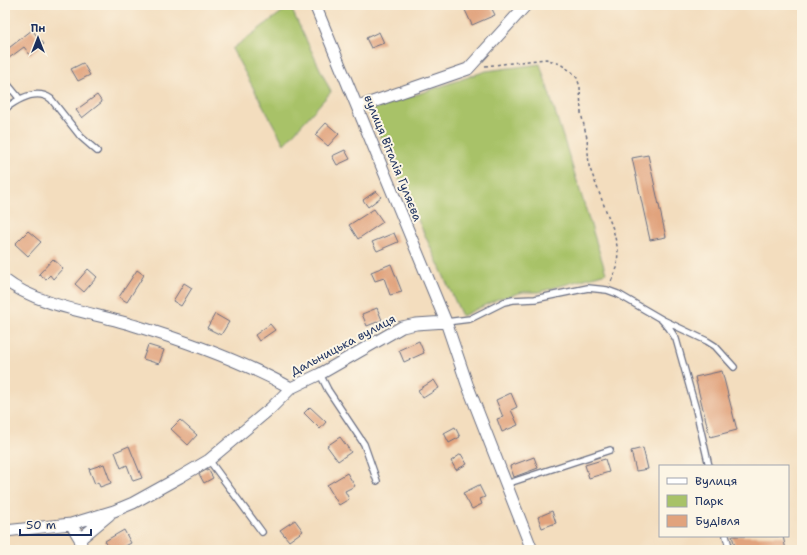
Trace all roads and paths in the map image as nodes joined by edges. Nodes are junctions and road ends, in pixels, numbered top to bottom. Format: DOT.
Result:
graph roads {
  1 [pos="315,5"];
  2 [pos="526,5"];
  3 [pos="468,69"];
  4 [pos="5,81"];
  5 [pos="19,98"];
  6 [pos="358,107"];
  7 [pos="5,109"];
  8 [pos="97,151"];
  9 [pos="5,280"];
  10 [pos="607,290"];
  11 [pos="661,320"];
  12 [pos="446,322"];
  13 [pos="734,367"];
  14 [pos="320,374"];
  15 [pos="291,388"];
  16 [pos="610,450"];
  17 [pos="209,460"];
  18 [pos="709,465"];
  19 [pos="377,481"];
  20 [pos="506,484"];
  21 [pos="114,511"];
  22 [pos="71,524"];
  23 [pos="5,531"];
  24 [pos="262,532"];
  25 [pos="726,537"];
  26 [pos="80,538"];
  27 [pos="82,550"];
  28 [pos="532,550"];
  29 [pos="730,550"];
  1 -- 6 [label="street, вулиця Віталія Гуляєва"];
  2 -- 3 [label="street"];
  3 -- 6 [label="street"];
  3 -- 10 [label="path"];
  4 -- 5 [label="lane"];
  5 -- 7 [label="lane"];
  5 -- 8 [label="lane"];
  6 -- 12 [label="street, вулиця Віталія Гуляєва"];
  9 -- 15 [label="street, Дальницька вулиця"];
  10 -- 11 [label="lane"];
  10 -- 12 [label="lane"];
  11 -- 13 [label="lane"];
  11 -- 18 [label="lane"];
  12 -- 14 [label="street, Дальницька вулиця"];
  12 -- 20 [label="street"];
  14 -- 15 [label="street, Дальницька вулиця"];
  14 -- 19 [label="lane"];
  15 -- 17 [label="street"];
  16 -- 20 [label="lane"];
  17 -- 21 [label="street"];
  17 -- 24 [label="lane"];
  20 -- 28 [label="street"];
  21 -- 22 [label="street"];
  21 -- 26 [label="street"];
  22 -- 23 [label="street"];
  22 -- 26 [label="street"];
  25 -- 29 [label="lane"];
  26 -- 27 [label="street"];
}
